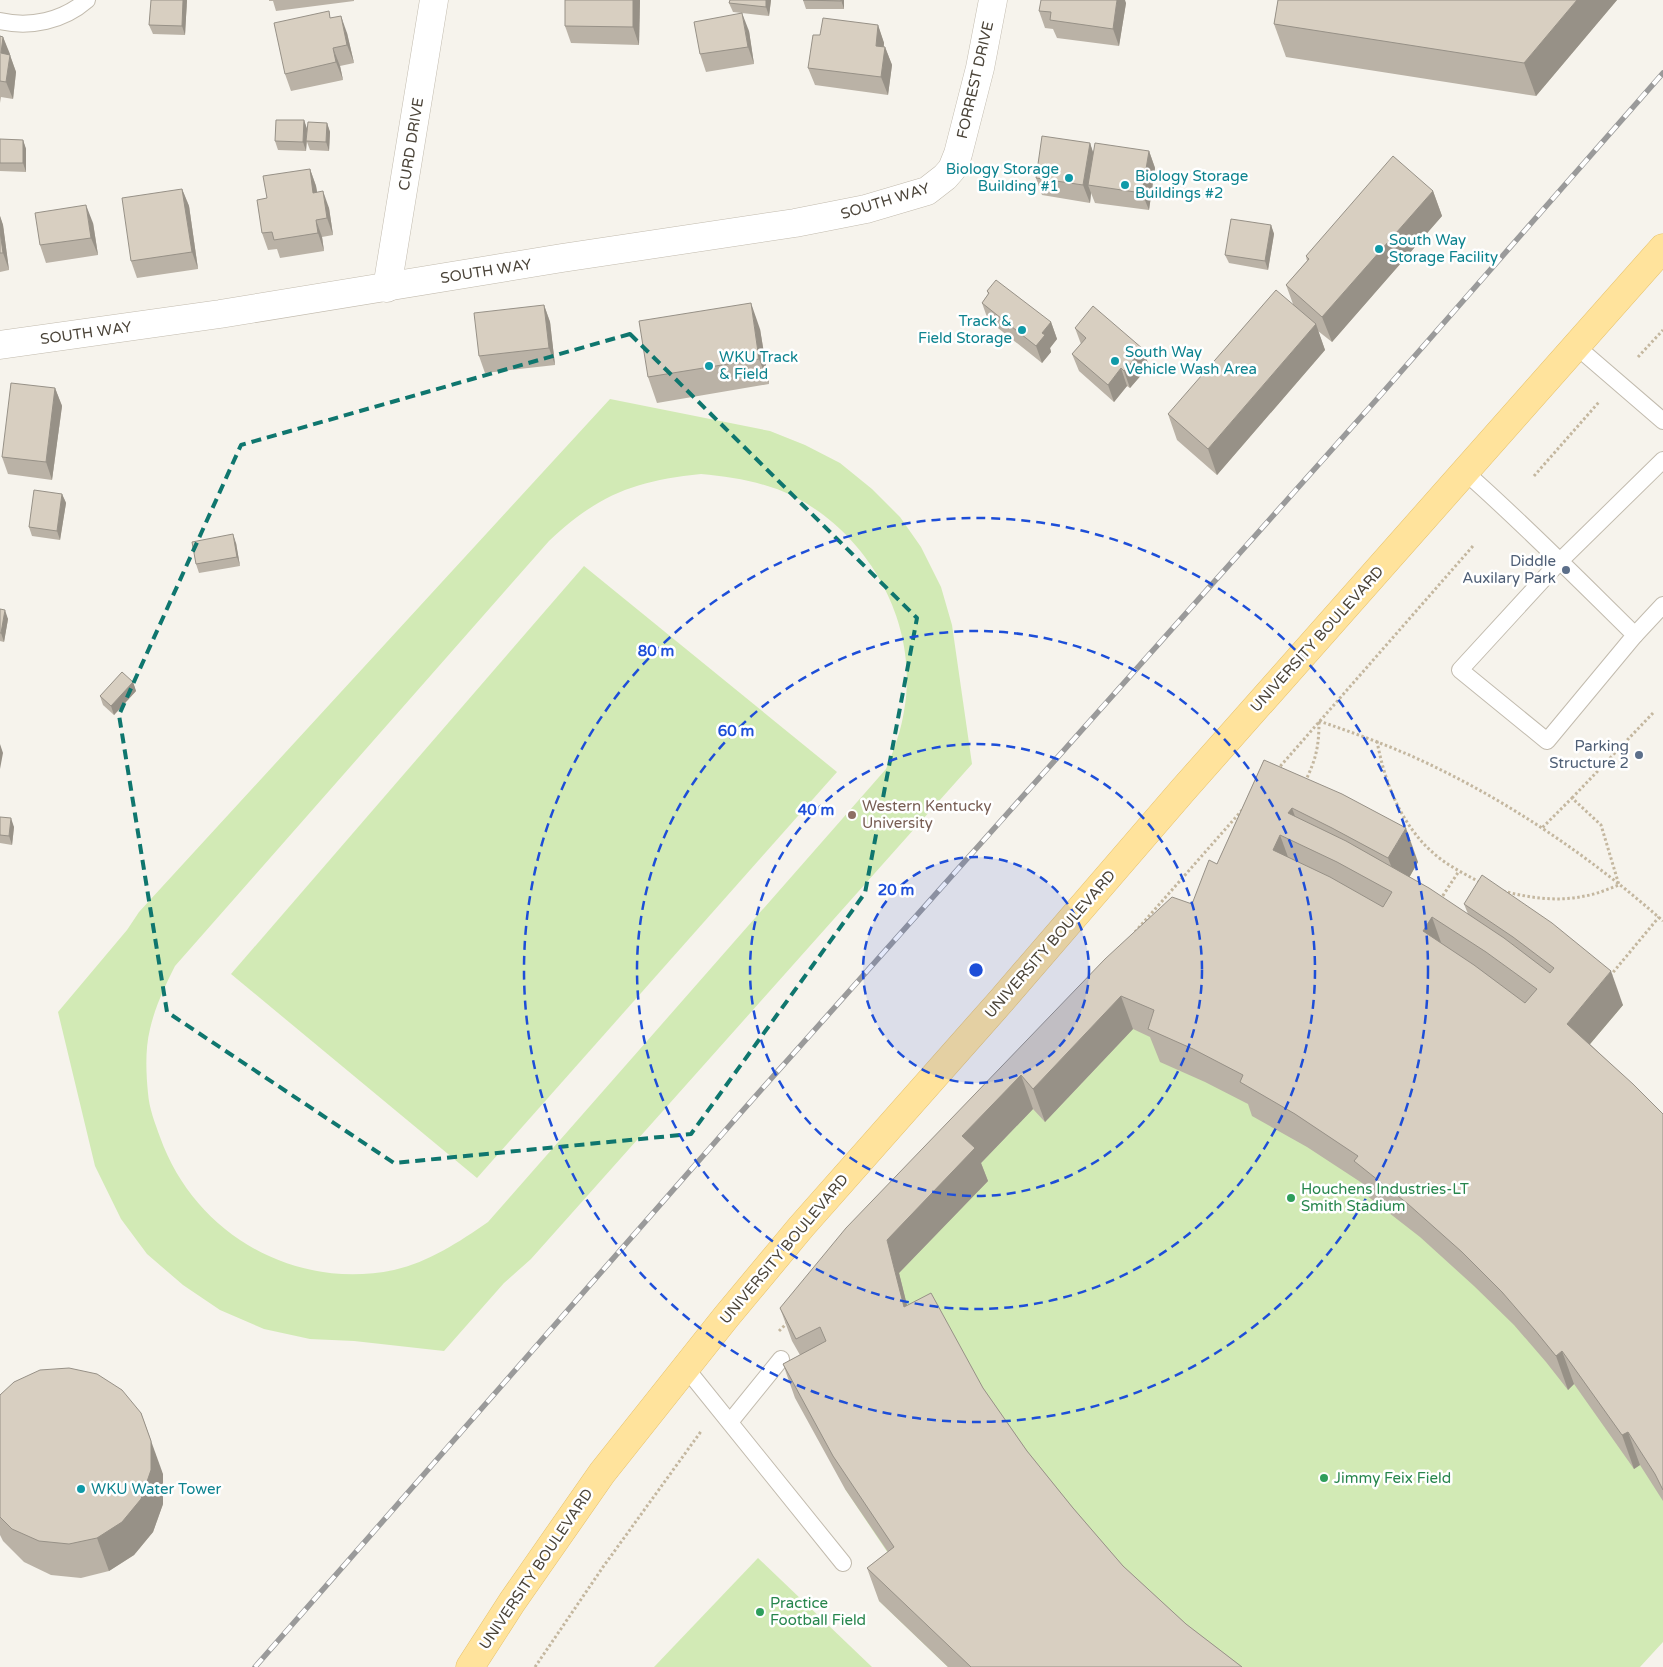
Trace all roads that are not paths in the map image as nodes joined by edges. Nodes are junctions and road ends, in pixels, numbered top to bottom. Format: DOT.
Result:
graph roads {
  1 [pos="87,0"];
  2 [pos="434,0"];
  3 [pos="993,0"];
  4 [pos="0,21"];
  5 [pos="956,159"];
  6 [pos="1663,248"];
  7 [pos="387,288"];
  8 [pos="0,345"];
  9 [pos="1576,346"];
  10 [pos="1663,421"];
  11 [pos="1663,460"];
  12 [pos="1465,472"];
  13 [pos="1560,561"];
  14 [pos="1663,605"];
  15 [pos="1635,635"];
  16 [pos="781,1359"];
  17 [pos="685,1367"];
  18 [pos="730,1422"];
  19 [pos="843,1563"];
  20 [pos="471,1667"];
  1 -- 4 [label="lane"];
  2 -- 7 [label="street, CURD DRIVE"];
  3 -- 5 [label="street, FORREST DRIVE"];
  5 -- 7 [label="street, SOUTH WAY"];
  6 -- 9 [label="main road, UNIVERSITY BOULEVARD"];
  7 -- 8 [label="street, SOUTH WAY"];
  9 -- 10 [label="lane"];
  9 -- 12 [label="main road, UNIVERSITY BOULEVARD"];
  11 -- 13 [label="lane"];
  12 -- 13 [label="lane"];
  12 -- 17 [label="main road, UNIVERSITY BOULEVARD"];
  13 -- 15 [label="lane"];
  13 -- 15 [label="lane"];
  14 -- 15 [label="lane"];
  16 -- 18 [label="lane"];
  17 -- 18 [label="lane"];
  17 -- 20 [label="main road, UNIVERSITY BOULEVARD"];
  18 -- 19 [label="lane"];
}
